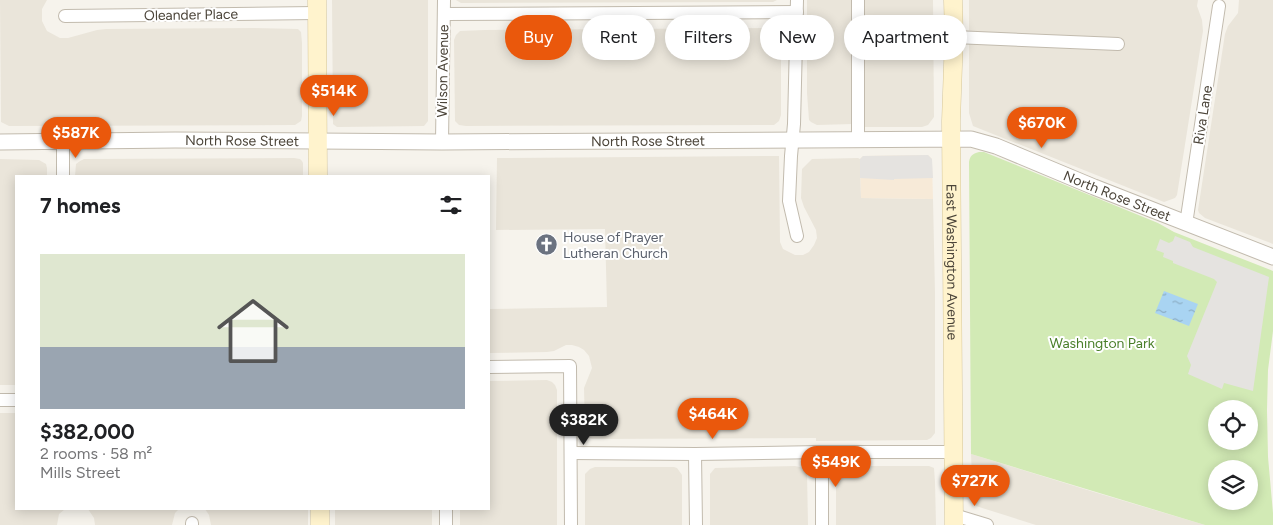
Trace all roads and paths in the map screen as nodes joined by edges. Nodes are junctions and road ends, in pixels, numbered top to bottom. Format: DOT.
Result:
graph roads {
  1 [pos="444,0"];
  2 [pos="858,0"];
  3 [pos="953,0"];
  4 [pos="797,6"];
  5 [pos="1219,6"];
  6 [pos="316,7"];
  7 [pos="444,14"];
  8 [pos="953,15"];
  9 [pos="65,16"];
  10 [pos="967,38"];
  11 [pos="1118,44"];
  12 [pos="953,60"];
  13 [pos="951,139"];
  14 [pos="792,140"];
  15 [pos="858,140"];
  16 [pos="0,142"];
  17 [pos="63,142"];
  18 [pos="318,142"];
  19 [pos="442,142"];
  20 [pos="63,175"];
  21 [pos="318,175"];
  22 [pos="1186,224"];
  23 [pos="797,236"];
  24 [pos="1273,257"];
  25 [pos="490,367"];
  26 [pos="0,400"];
  27 [pos="15,400"];
  28 [pos="822,452"];
  29 [pos="953,452"];
  30 [pos="570,453"];
  31 [pos="695,454"];
  32 [pos="320,510"];
  33 [pos="446,510"];
  34 [pos="954,520"];
  35 [pos="320,525"];
  36 [pos="446,525"];
  37 [pos="571,525"];
  38 [pos="696,525"];
  39 [pos="822,525"];
  40 [pos="987,525"];
  1 -- 7 [label="street, Wilson Avenue"];
  2 -- 15 [label="street"];
  3 -- 8 [label="main road, East Washington Avenue"];
  4 -- 7 [label="street"];
  4 -- 14 [label="street"];
  5 -- 22 [label="street, Riva Lane"];
  6 -- 9 [label="street, Oleander Place"];
  6 -- 18 [label="main road"];
  7 -- 19 [label="street, Wilson Avenue"];
  10 -- 11 [label="street"];
  12 -- 13 [label="main road, East Washington Avenue"];
  13 -- 15 [label="street, North Rose Street"];
  13 -- 22 [label="street, North Rose Street"];
  13 -- 29 [label="main road, East Washington Avenue"];
  14 -- 15 [label="street, North Rose Street"];
  14 -- 19 [label="street, North Rose Street"];
  14 -- 23 [label="street"];
  16 -- 17 [label="street, North Rose Street"];
  17 -- 18 [label="street, North Rose Street"];
  17 -- 20 [label="street"];
  18 -- 19 [label="street, North Rose Street"];
  18 -- 21 [label="main road"];
  22 -- 24 [label="street, North Rose Street"];
  25 -- 30 [label="street"];
  26 -- 27 [label="street"];
  28 -- 29 [label="street"];
  28 -- 31 [label="street"];
  28 -- 39 [label="street"];
  29 -- 34 [label="main road, East Washington Avenue"];
  30 -- 31 [label="street"];
  30 -- 37 [label="street"];
  31 -- 38 [label="street"];
  32 -- 35 [label="main road"];
  33 -- 36 [label="street"];
  34 -- 40 [label="street"];
}
